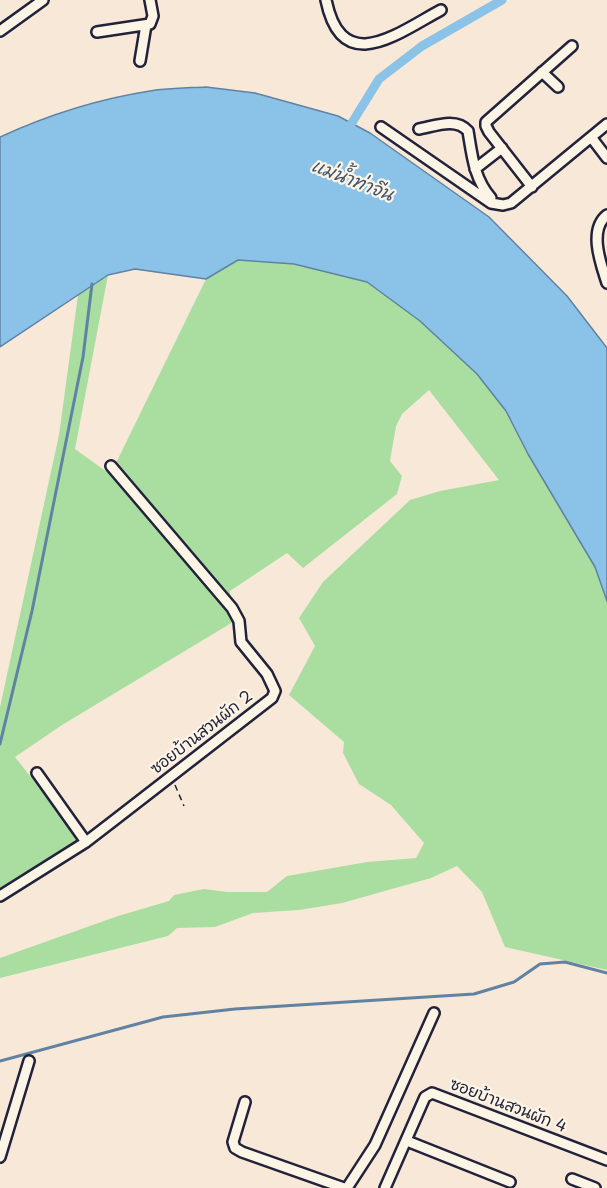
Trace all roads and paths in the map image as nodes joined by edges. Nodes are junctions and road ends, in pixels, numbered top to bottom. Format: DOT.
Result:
graph roads {
  1 [pos="43,0"];
  2 [pos="150,0"];
  3 [pos="326,0"];
  4 [pos="441,10"];
  5 [pos="146,26"];
  6 [pos="0,31"];
  7 [pos="97,32"];
  8 [pos="572,46"];
  9 [pos="140,61"];
  10 [pos="542,72"];
  11 [pos="558,87"];
  12 [pos="607,124"];
  13 [pos="381,127"];
  14 [pos="419,129"];
  15 [pos="591,137"];
  16 [pos="502,148"];
  17 [pos="607,158"];
  18 [pos="475,169"];
  19 [pos="532,187"];
  20 [pos="496,204"];
  21 [pos="607,215"];
  22 [pos="607,282"];
  23 [pos="111,466"];
  24 [pos="37,773"];
  25 [pos="171,777"];
  26 [pos="184,806"];
  27 [pos="86,842"];
  28 [pos="0,896"];
  29 [pos="434,1013"];
  30 [pos="29,1061"];
  31 [pos="245,1102"];
  32 [pos="406,1141"];
  33 [pos="0,1157"];
  34 [pos="607,1160"];
  35 [pos="572,1179"];
  36 [pos="510,1182"];
  37 [pos="345,1188"];
  38 [pos="385,1188"];
  39 [pos="595,1188"];
  1 -- 6 [label="street"];
  2 -- 5 [label="street"];
  3 -- 4 [label="street"];
  5 -- 7 [label="street"];
  5 -- 9 [label="street"];
  8 -- 10 [label="street"];
  10 -- 11 [label="street"];
  10 -- 16 [label="street"];
  12 -- 15 [label="street"];
  13 -- 20 [label="street"];
  14 -- 18 [label="street"];
  15 -- 17 [label="street"];
  15 -- 19 [label="street"];
  16 -- 18 [label="street"];
  16 -- 19 [label="street"];
  18 -- 20 [label="street"];
  19 -- 20 [label="street"];
  21 -- 22 [label="street"];
  23 -- 25 [label="street, ซอยบ้านสวนผัก 2"];
  24 -- 27 [label="street"];
  25 -- 26 [label="path"];
  25 -- 27 [label="street, ซอยบ้านสวนผัก 2"];
  27 -- 28 [label="street, ซอยบ้านสวนผัก 2"];
  29 -- 37 [label="street"];
  30 -- 33 [label="street"];
  31 -- 37 [label="street"];
  32 -- 34 [label="street, ซอยบ้านสวนผัก 4"];
  32 -- 36 [label="street"];
  32 -- 38 [label="street, ซอยบ้านสวนผัก 4"];
  35 -- 39 [label="street"];
}
